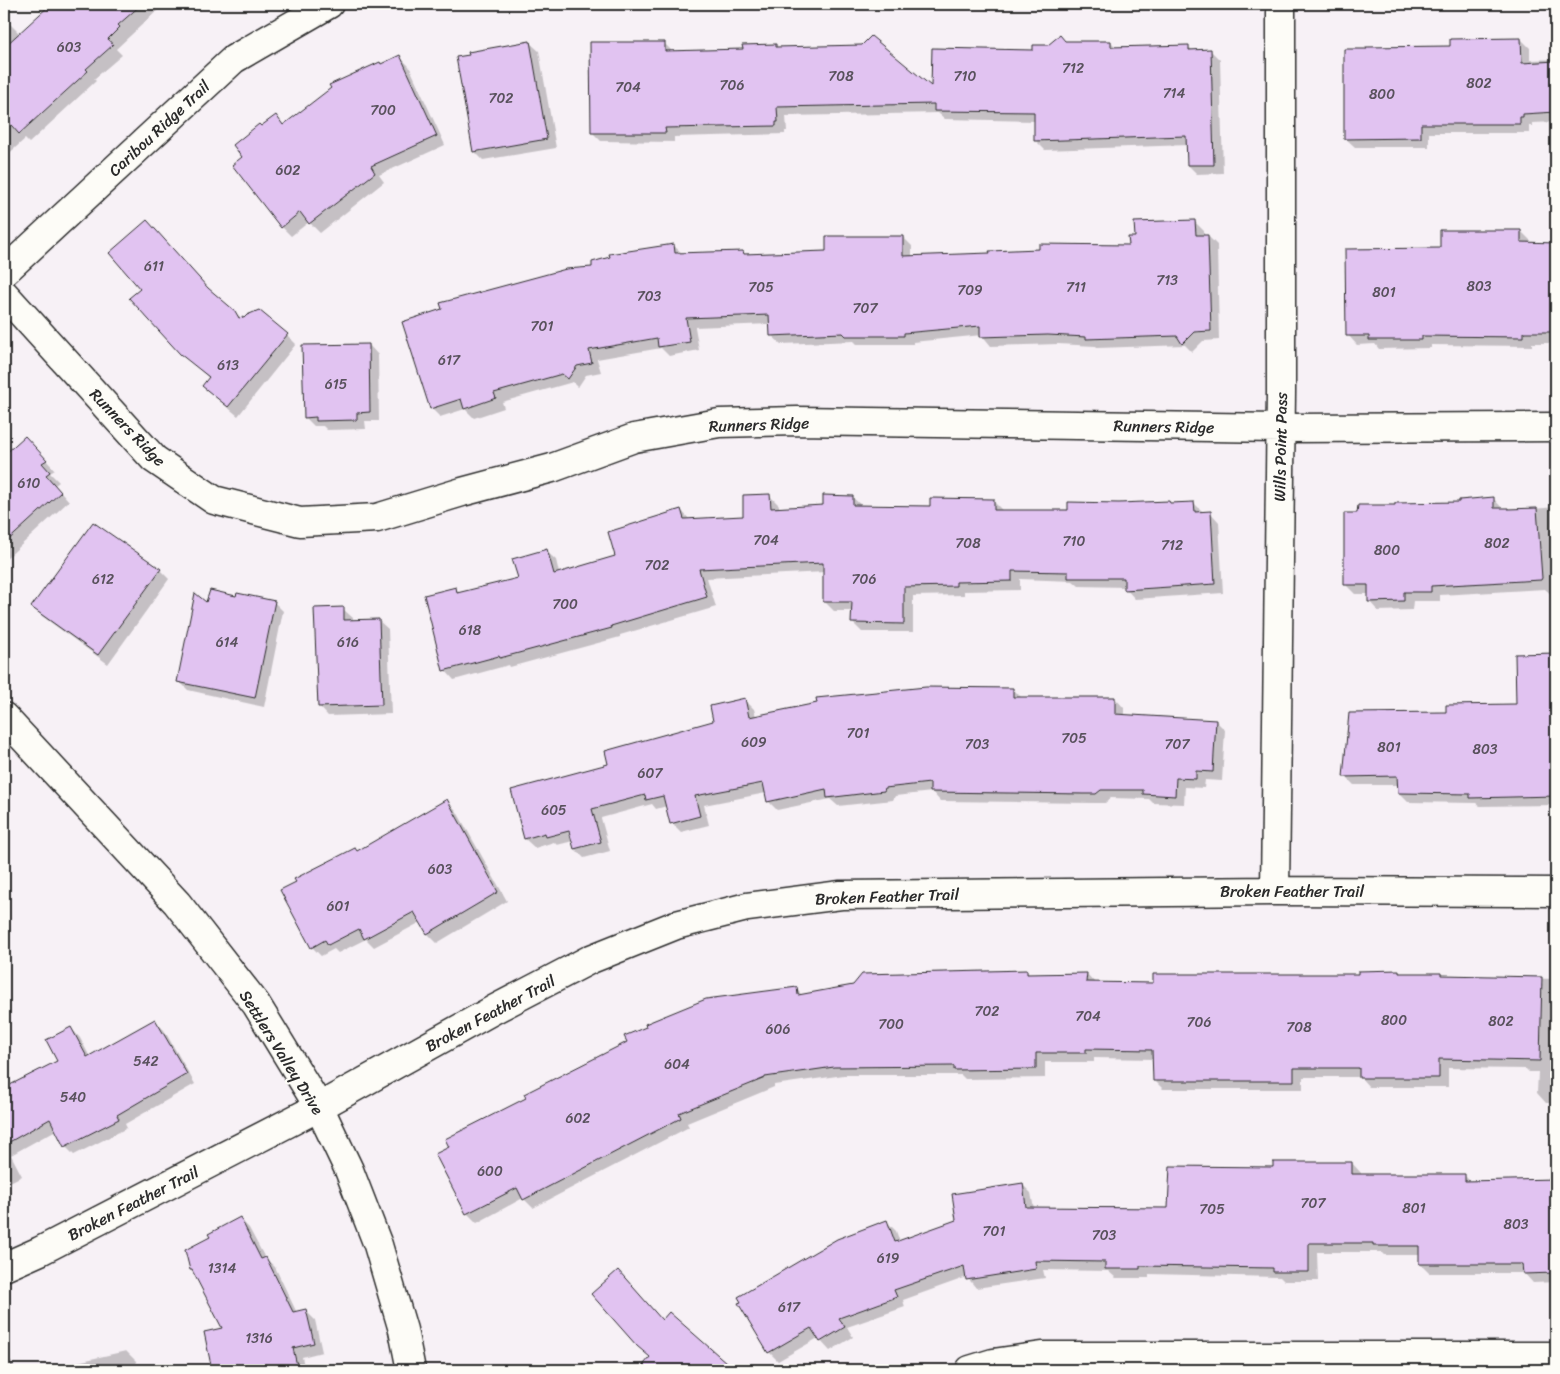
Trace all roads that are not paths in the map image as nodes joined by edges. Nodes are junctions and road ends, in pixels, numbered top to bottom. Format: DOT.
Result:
graph roads {
  1 [pos="329,4"];
  2 [pos="1281,4"];
  3 [pos="4,272"];
  4 [pos="4,294"];
  5 [pos="1556,427"];
  6 [pos="1281,428"];
  7 [pos="4,718"];
  8 [pos="1275,891"];
  9 [pos="1556,892"];
  10 [pos="319,1107"];
  11 [pos="4,1267"];
  12 [pos="1556,1356"];
  13 [pos="1369,1363"];
  14 [pos="411,1370"];
  15 [pos="970,1370"];
  1 -- 3 [label="street, Caribou Ridge Trail"];
  2 -- 6 [label="street, Wills Point Pass"];
  4 -- 6 [label="street, Runners Ridge"];
  5 -- 6 [label="street, Runners Ridge"];
  6 -- 8 [label="street, Wills Point Pass"];
  7 -- 10 [label="street, Settlers Valley Drive"];
  8 -- 9 [label="street, Broken Feather Trail"];
  8 -- 10 [label="street, Broken Feather Trail"];
  10 -- 11 [label="street, Broken Feather Trail"];
  10 -- 14 [label="street, Settlers Valley Drive"];
  12 -- 13 [label="street"];
  13 -- 15 [label="street"];
}
